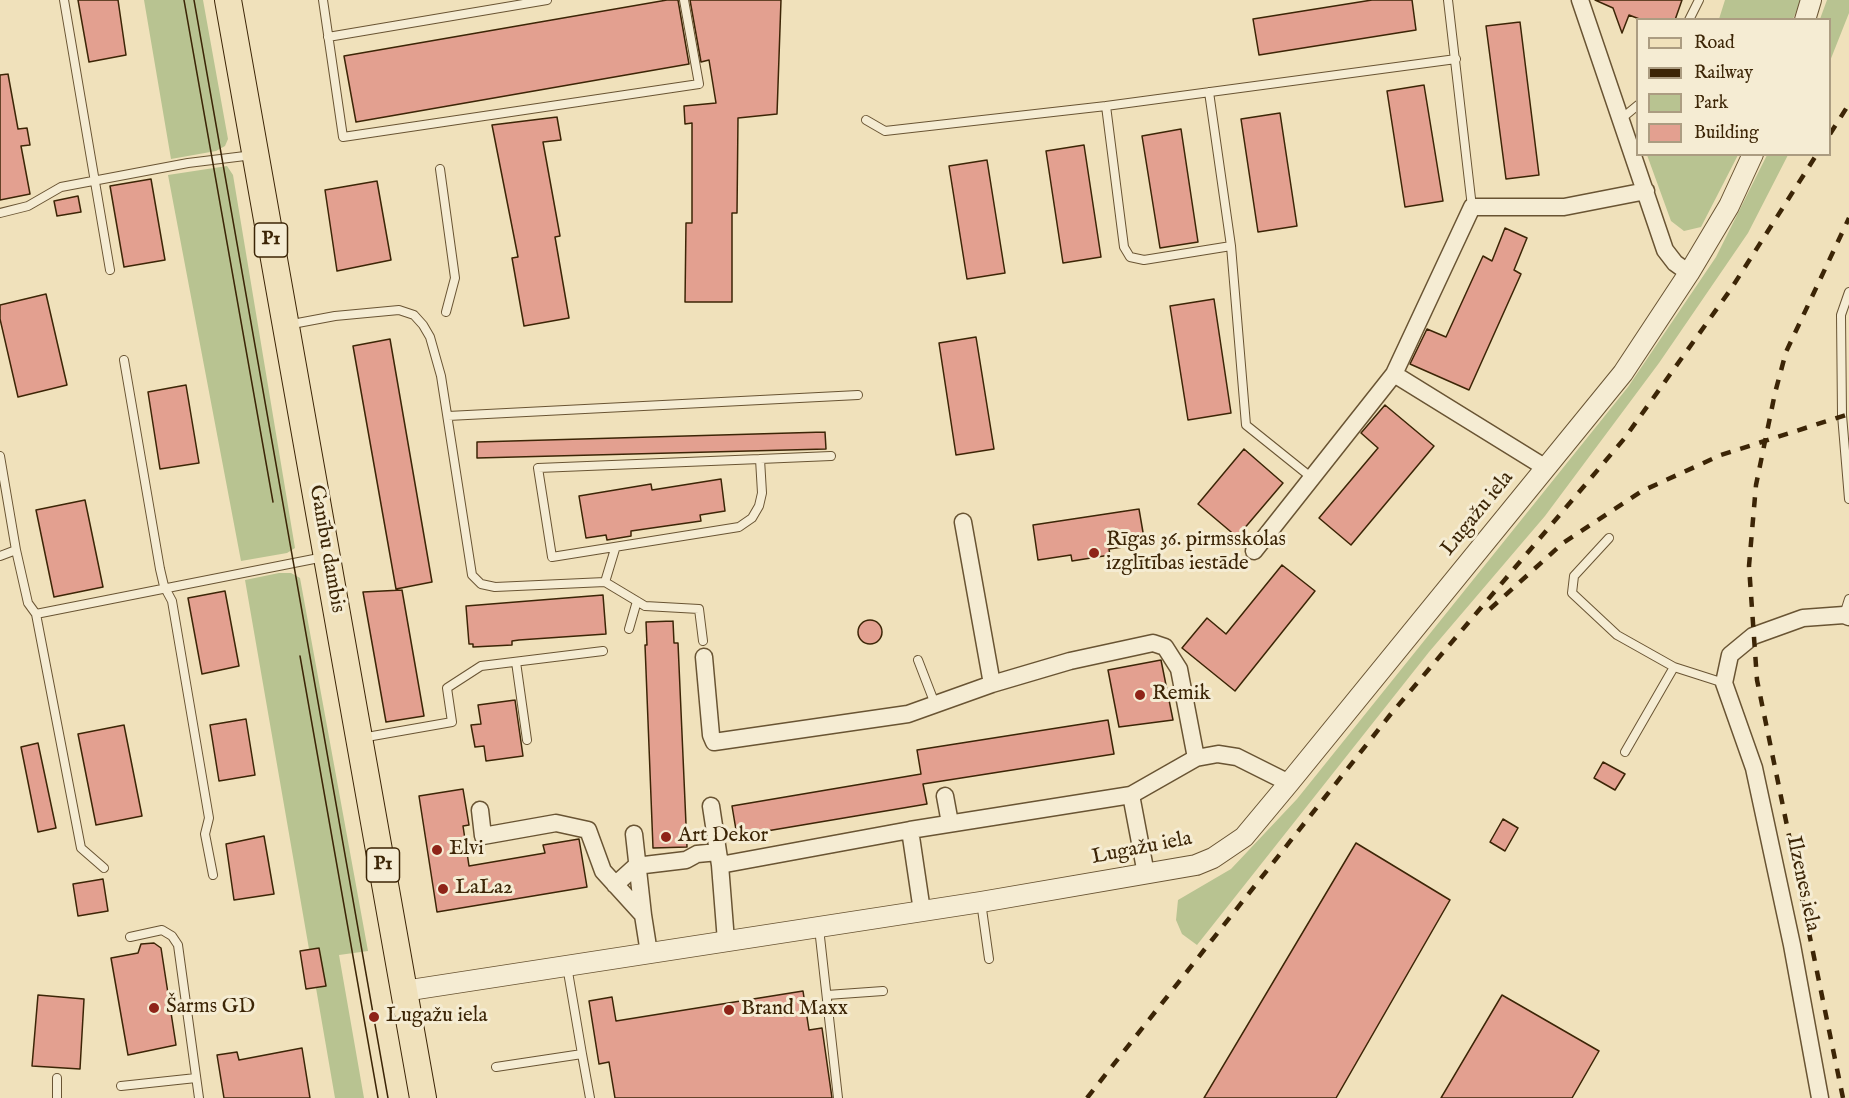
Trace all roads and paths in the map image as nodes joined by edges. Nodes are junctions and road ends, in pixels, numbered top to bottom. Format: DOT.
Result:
graph roads {
  1 [pos="64,0"];
  2 [pos="228,0"];
  3 [pos="323,0"];
  4 [pos="547,0"];
  5 [pos="684,0"];
  6 [pos="1448,0"];
  7 [pos="1580,0"];
  8 [pos="1699,0"];
  9 [pos="1811,0"];
  10 [pos="1690,18"];
  11 [pos="1806,18"];
  12 [pos="328,37"];
  13 [pos="1456,59"];
  14 [pos="1209,92"];
  15 [pos="1106,106"];
  16 [pos="1636,107"];
  17 [pos="1621,119"];
  18 [pos="866,120"];
  19 [pos="256,154"];
  20 [pos="1752,156"];
  21 [pos="440,169"];
  22 [pos="94,179"];
  23 [pos="1646,191"];
  24 [pos="1472,207"];
  25 [pos="0,213"];
  26 [pos="1231,246"];
  27 [pos="110,270"];
  28 [pos="1689,273"];
  29 [pos="1849,292"];
  30 [pos="446,312"];
  31 [pos="286,325"];
  32 [pos="124,360"];
  33 [pos="1394,374"];
  34 [pos="858,395"];
  35 [pos="448,416"];
  36 [pos="0,456"];
  37 [pos="831,456"];
  38 [pos="760,459"];
  39 [pos="1546,468"];
  40 [pos="1312,478"];
  41 [pos="1849,499"];
  42 [pos="963,522"];
  43 [pos="1609,538"];
  44 [pos="615,549"];
  45 [pos="16,550"];
  46 [pos="1254,551"];
  47 [pos="0,556"];
  48 [pos="327,556"];
  49 [pos="605,582"];
  50 [pos="164,586"];
  51 [pos="637,601"];
  52 [pos="1847,610"];
  53 [pos="36,614"];
  54 [pos="628,629"];
  55 [pos="704,649"];
  56 [pos="603,651"];
  57 [pos="918,660"];
  58 [pos="516,662"];
  59 [pos="1674,667"];
  60 [pos="1724,683"];
  61 [pos="992,684"];
  62 [pos="934,704"];
  63 [pos="361,738"];
  64 [pos="526,740"];
  65 [pos="1625,752"];
  66 [pos="1196,758"];
  67 [pos="1289,783"];
  68 [pos="1131,795"];
  69 [pos="945,796"];
  70 [pos="711,806"];
  71 [pos="480,810"];
  72 [pos="950,823"];
  73 [pos="910,830"];
  74 [pos="634,834"];
  75 [pos="719,858"];
  76 [pos="636,866"];
  77 [pos="104,868"];
  78 [pos="1146,874"];
  79 [pos="213,875"];
  80 [pos="615,885"];
  81 [pos="981,902"];
  82 [pos="922,911"];
  83 [pos="643,915"];
  84 [pos="819,927"];
  85 [pos="130,937"];
  86 [pos="726,941"];
  87 [pos="649,953"];
  88 [pos="990,959"];
  89 [pos="567,966"];
  90 [pos="884,991"];
  91 [pos="404,992"];
  92 [pos="827,996"];
  93 [pos="582,1054"];
  94 [pos="496,1067"];
  95 [pos="57,1078"];
  96 [pos="196,1078"];
  97 [pos="121,1086"];
  98 [pos="57,1098"];
  99 [pos="199,1098"];
  100 [pos="423,1098"];
  101 [pos="590,1098"];
  102 [pos="838,1098"];
  103 [pos="1820,1098"];
  1 -- 22 [label="lane"];
  2 -- 19 [label="main road, Ganību dambis / P1"];
  3 -- 12 [label="lane"];
  4 -- 12 [label="lane"];
  5 -- 12 [label="lane"];
  6 -- 13 [label="lane"];
  7 -- 17 [label="street"];
  8 -- 10 [label="lane"];
  9 -- 11 [label="street"];
  13 -- 14 [label="lane"];
  13 -- 24 [label="lane"];
  14 -- 15 [label="lane"];
  14 -- 26 [label="lane"];
  15 -- 18 [label="lane"];
  15 -- 26 [label="lane"];
  16 -- 17 [label="lane"];
  17 -- 23 [label="street"];
  19 -- 22 [label="lane"];
  19 -- 31 [label="main road, Ganību dambis / P1"];
  20 -- 28 [label="street, Lugažu iela"];
  21 -- 30 [label="lane"];
  22 -- 25 [label="lane"];
  22 -- 27 [label="lane"];
  23 -- 24 [label="street"];
  23 -- 28 [label="street"];
  24 -- 33 [label="street"];
  26 -- 40 [label="lane"];
  28 -- 39 [label="street, Lugažu iela"];
  29 -- 41 [label="lane"];
  31 -- 35 [label="lane"];
  31 -- 48 [label="main road, Ganību dambis / P1"];
  32 -- 50 [label="lane"];
  33 -- 39 [label="street"];
  33 -- 40 [label="street"];
  34 -- 35 [label="lane"];
  35 -- 49 [label="lane"];
  36 -- 45 [label="lane"];
  37 -- 38 [label="lane"];
  38 -- 44 [label="lane"];
  38 -- 44 [label="lane"];
  39 -- 67 [label="street, Lugažu iela"];
  40 -- 46 [label="street"];
  42 -- 61 [label="street"];
  43 -- 59 [label="lane"];
  44 -- 49 [label="lane"];
  45 -- 47 [label="lane"];
  45 -- 53 [label="lane"];
  48 -- 50 [label="lane"];
  48 -- 63 [label="main road, Ganību dambis / P1"];
  49 -- 51 [label="lane"];
  50 -- 53 [label="lane"];
  50 -- 79 [label="lane"];
  51 -- 54 [label="lane"];
  51 -- 55 [label="lane"];
  52 -- 60 [label="street"];
  53 -- 77 [label="lane"];
  55 -- 62 [label="street"];
  56 -- 58 [label="lane"];
  57 -- 62 [label="lane"];
  58 -- 63 [label="lane"];
  58 -- 64 [label="lane"];
  59 -- 60 [label="lane"];
  59 -- 65 [label="lane"];
  60 -- 103 [label="street, Ilzenes iela"];
  61 -- 62 [label="street"];
  61 -- 66 [label="street"];
  63 -- 91 [label="main road, Ganību dambis / P1"];
  66 -- 67 [label="street"];
  66 -- 68 [label="street"];
  67 -- 78 [label="street, Lugažu iela"];
  68 -- 72 [label="street"];
  68 -- 78 [label="street"];
  69 -- 72 [label="street"];
  70 -- 75 [label="street"];
  71 -- 80 [label="street"];
  72 -- 73 [label="street"];
  73 -- 75 [label="street"];
  73 -- 82 [label="street"];
  74 -- 76 [label="street"];
  75 -- 76 [label="street"];
  75 -- 86 [label="street"];
  76 -- 80 [label="street"];
  76 -- 83 [label="street"];
  78 -- 81 [label="street, Lugažu iela"];
  80 -- 83 [label="street"];
  81 -- 82 [label="street, Lugažu iela"];
  81 -- 88 [label="lane"];
  82 -- 84 [label="street, Lugažu iela"];
  83 -- 87 [label="street"];
  84 -- 86 [label="street, Lugažu iela"];
  84 -- 92 [label="lane"];
  85 -- 96 [label="lane"];
  86 -- 87 [label="street, Lugažu iela"];
  87 -- 89 [label="street, Lugažu iela"];
  89 -- 91 [label="street, Lugažu iela"];
  89 -- 93 [label="lane"];
  90 -- 92 [label="lane"];
  91 -- 100 [label="main road, Ganību dambis / P1"];
  92 -- 102 [label="lane"];
  93 -- 94 [label="lane"];
  93 -- 101 [label="lane"];
  95 -- 98 [label="lane"];
  96 -- 97 [label="lane"];
  96 -- 99 [label="lane"];
}
